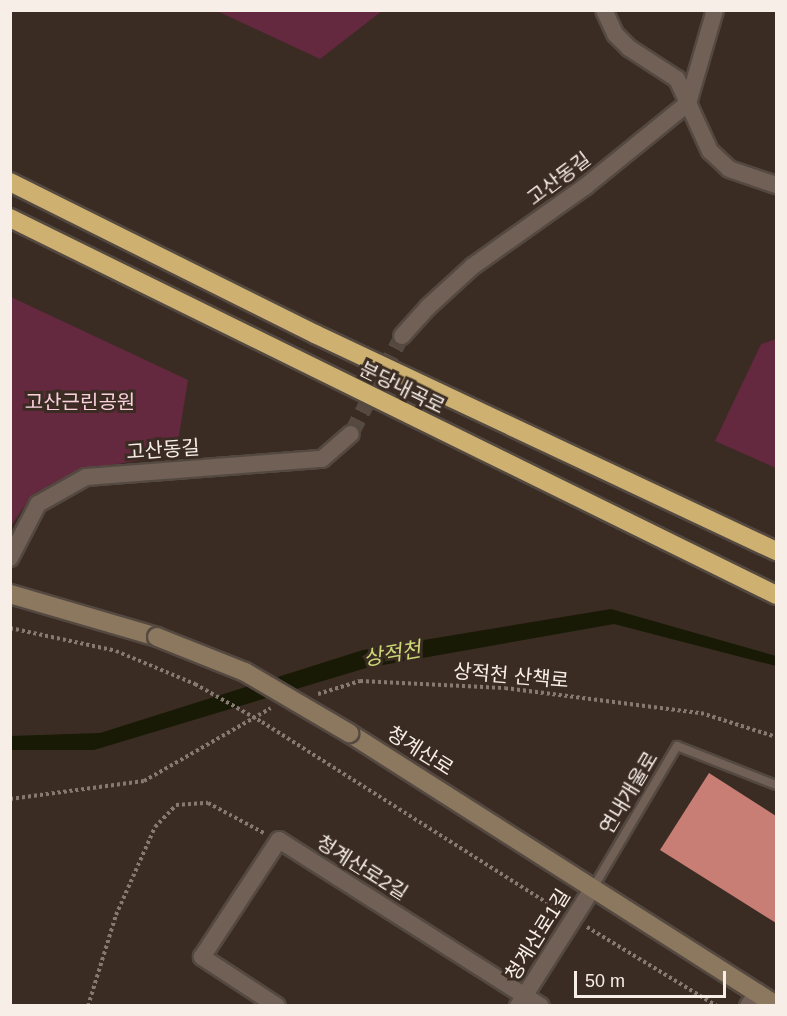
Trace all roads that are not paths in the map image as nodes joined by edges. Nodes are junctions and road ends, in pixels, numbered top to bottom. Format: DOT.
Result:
graph roads {
  1 [pos="604,10"];
  2 [pos="715,10"];
  3 [pos="687,103"];
  4 [pos="10,182"];
  5 [pos="777,185"];
  6 [pos="10,218"];
  7 [pos="402,336"];
  8 [pos="351,434"];
  9 [pos="777,551"];
  10 [pos="10,558"];
  11 [pos="10,594"];
  12 [pos="777,595"];
  13 [pos="777,784"];
  14 [pos="593,888"];
  15 [pos="753,999"];
  16 [pos="522,1000"];
  17 [pos="277,1005"];
  18 [pos="541,1005"];
  19 [pos="777,1005"];
  1 -- 3 [label="street"];
  2 -- 3 [label="street"];
  3 -- 5 [label="street"];
  3 -- 7 [label="street, 고산동길"];
  4 -- 9 [label="highway, 분당내곡로"];
  6 -- 12 [label="highway, 분당내곡로"];
  8 -- 10 [label="street, 고산동길"];
  11 -- 14 [label="main road, 청계산로, bridge"];
  13 -- 14 [label="lane, 연내개울로"];
  14 -- 15 [label="main road, 청계산로"];
  14 -- 16 [label="street, 청계산로1길"];
  15 -- 19 [label="main road, 청계산로"];
  16 -- 17 [label="street, 청계산로2길"];
  16 -- 18 [label="street, 청계산로2길"];
}
